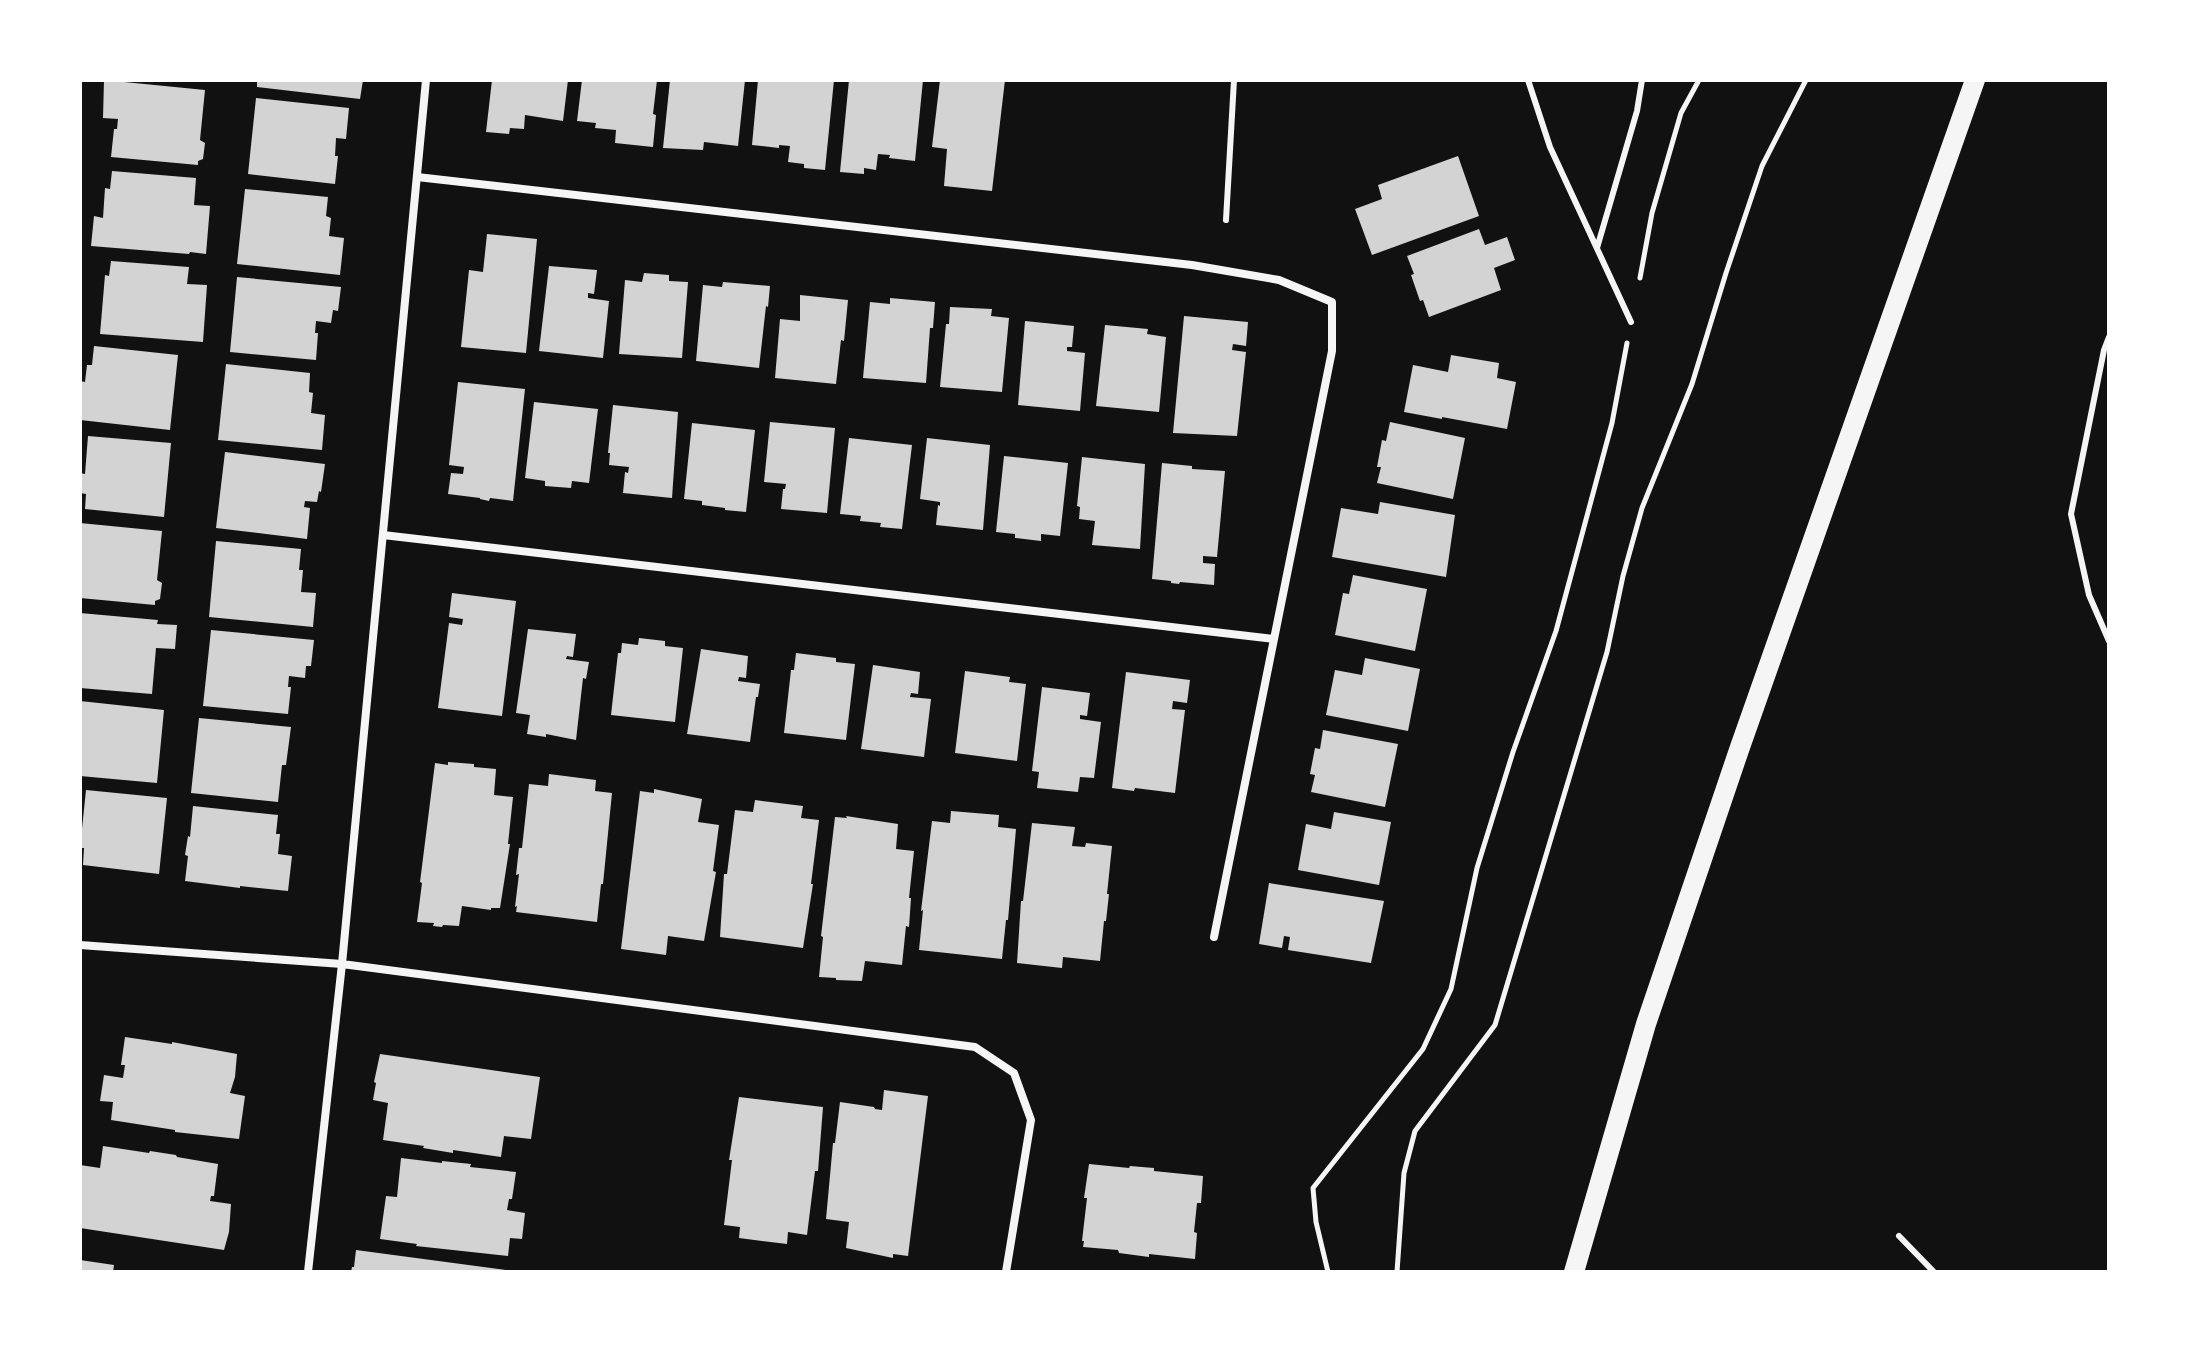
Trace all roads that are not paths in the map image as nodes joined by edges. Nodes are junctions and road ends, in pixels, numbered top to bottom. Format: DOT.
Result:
graph roads {
  1 [pos="426,80"];
  2 [pos="1234,80"];
  3 [pos="1528,80"];
  4 [pos="1642,80"];
  5 [pos="1975,80"];
  6 [pos="417,177"];
  7 [pos="1226,220"];
  8 [pos="1597,248"];
  9 [pos="1631,322"];
  10 [pos="2109,337"];
  11 [pos="383,535"];
  12 [pos="1274,639"];
  13 [pos="2109,641"];
  14 [pos="1214,937"];
  15 [pos="80,945"];
  16 [pos="342,964"];
  17 [pos="1899,1236"];
  18 [pos="308,1272"];
  19 [pos="1006,1272"];
  20 [pos="1574,1272"];
  21 [pos="1934,1272"];
  1 -- 6 [label="street"];
  2 -- 7 [label="lane"];
  3 -- 8 [label="lane"];
  4 -- 8 [label="lane"];
  5 -- 20 [label="main road"];
  6 -- 11 [label="street"];
  6 -- 12 [label="street"];
  8 -- 9 [label="lane"];
  10 -- 13 [label="lane"];
  11 -- 12 [label="street"];
  11 -- 16 [label="street"];
  12 -- 14 [label="street"];
  15 -- 16 [label="street"];
  16 -- 18 [label="street"];
  16 -- 19 [label="street"];
  17 -- 21 [label="lane"];
}
